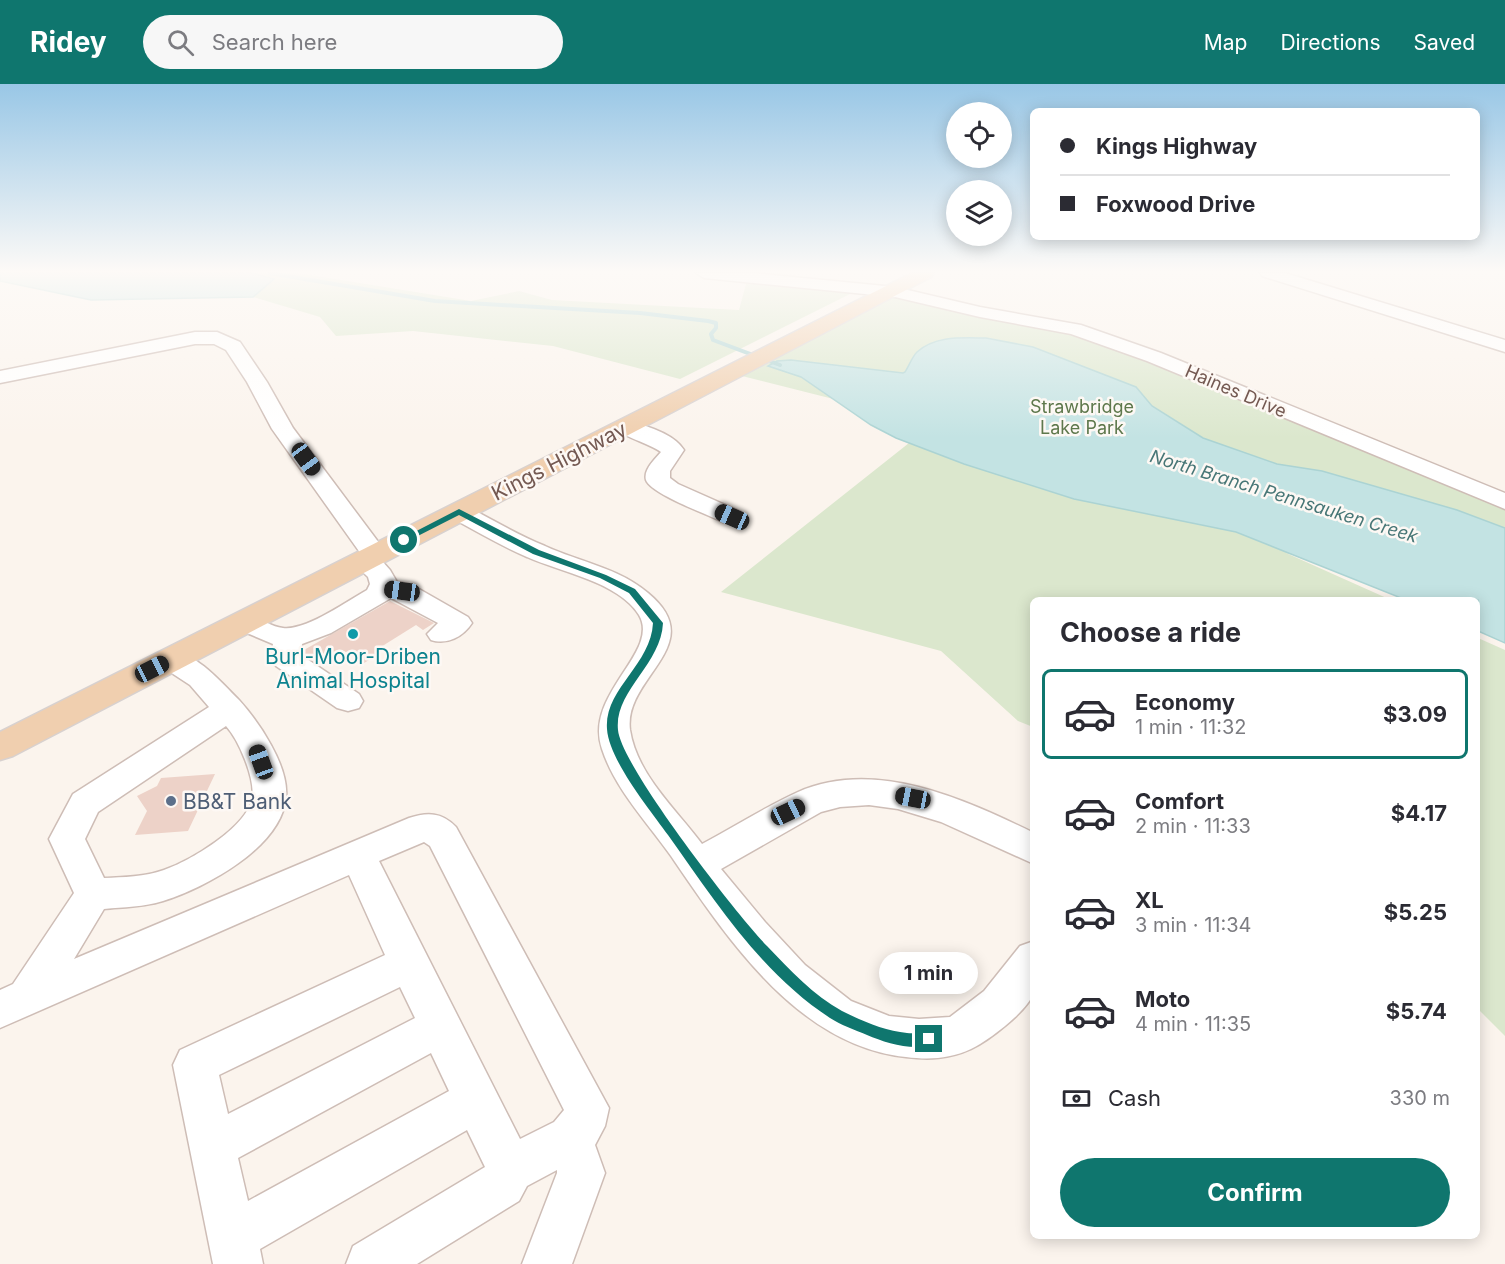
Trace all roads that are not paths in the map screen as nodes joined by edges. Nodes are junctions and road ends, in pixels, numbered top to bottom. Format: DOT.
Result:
graph roads {
  1 [pos="817,328"];
  2 [pos="1070,328"];
  3 [pos="1449,328"];
  4 [pos="1505,346"];
  5 [pos="0,377"];
  6 [pos="626,427"];
  7 [pos="1505,502"];
  8 [pos="459,512"];
  9 [pos="732,517"];
  10 [pos="370,558"];
  11 [pos="384,589"];
  12 [pos="244,622"];
  13 [pos="441,634"];
  14 [pos="288,637"];
  15 [pos="171,659"];
  16 [pos="348,701"];
  17 [pos="228,709"];
  18 [pos="0,747"];
  19 [pos="1030,848"];
  20 [pos="358,855"];
  21 [pos="696,865"];
  22 [pos="93,895"];
  23 [pos="409,963"];
  24 [pos="1030,963"];
  25 [pos="14,1003"];
  26 [pos="440,1026"];
  27 [pos="477,1100"];
  28 [pos="570,1138"];
  29 [pos="213,1147"];
  30 [pos="510,1169"];
  31 [pos="235,1251"];
  32 [pos="371,1264"];
  33 [pos="548,1264"];
  1 -- 6 [label="main road, Kings Highway"];
  2 -- 7 [label="street, Haines Drive"];
  3 -- 4 [label="street"];
  5 -- 10 [label="street"];
  6 -- 8 [label="main road, Kings Highway"];
  6 -- 9 [label="street"];
  8 -- 10 [label="main road, Kings Highway"];
  8 -- 21 [label="street"];
  10 -- 11 [label="street"];
  10 -- 12 [label="main road, Kings Highway"];
  11 -- 13 [label="street"];
  11 -- 14 [label="street"];
  12 -- 14 [label="street"];
  12 -- 15 [label="main road, Kings Highway"];
  14 -- 16 [label="street"];
  15 -- 17 [label="street"];
  15 -- 18 [label="main road, Kings Highway"];
  17 -- 22 [label="street"];
  17 -- 22 [label="street"];
  19 -- 21 [label="street"];
  20 -- 23 [label="street"];
  20 -- 25 [label="street"];
  20 -- 28 [label="street"];
  21 -- 24 [label="street"];
  22 -- 25 [label="street"];
  23 -- 26 [label="street"];
  23 -- 29 [label="street"];
  26 -- 27 [label="street"];
  26 -- 29 [label="street"];
  27 -- 30 [label="street"];
  27 -- 31 [label="street"];
  28 -- 30 [label="street"];
  28 -- 33 [label="street"];
  29 -- 31 [label="street"];
  30 -- 32 [label="street"];
}
